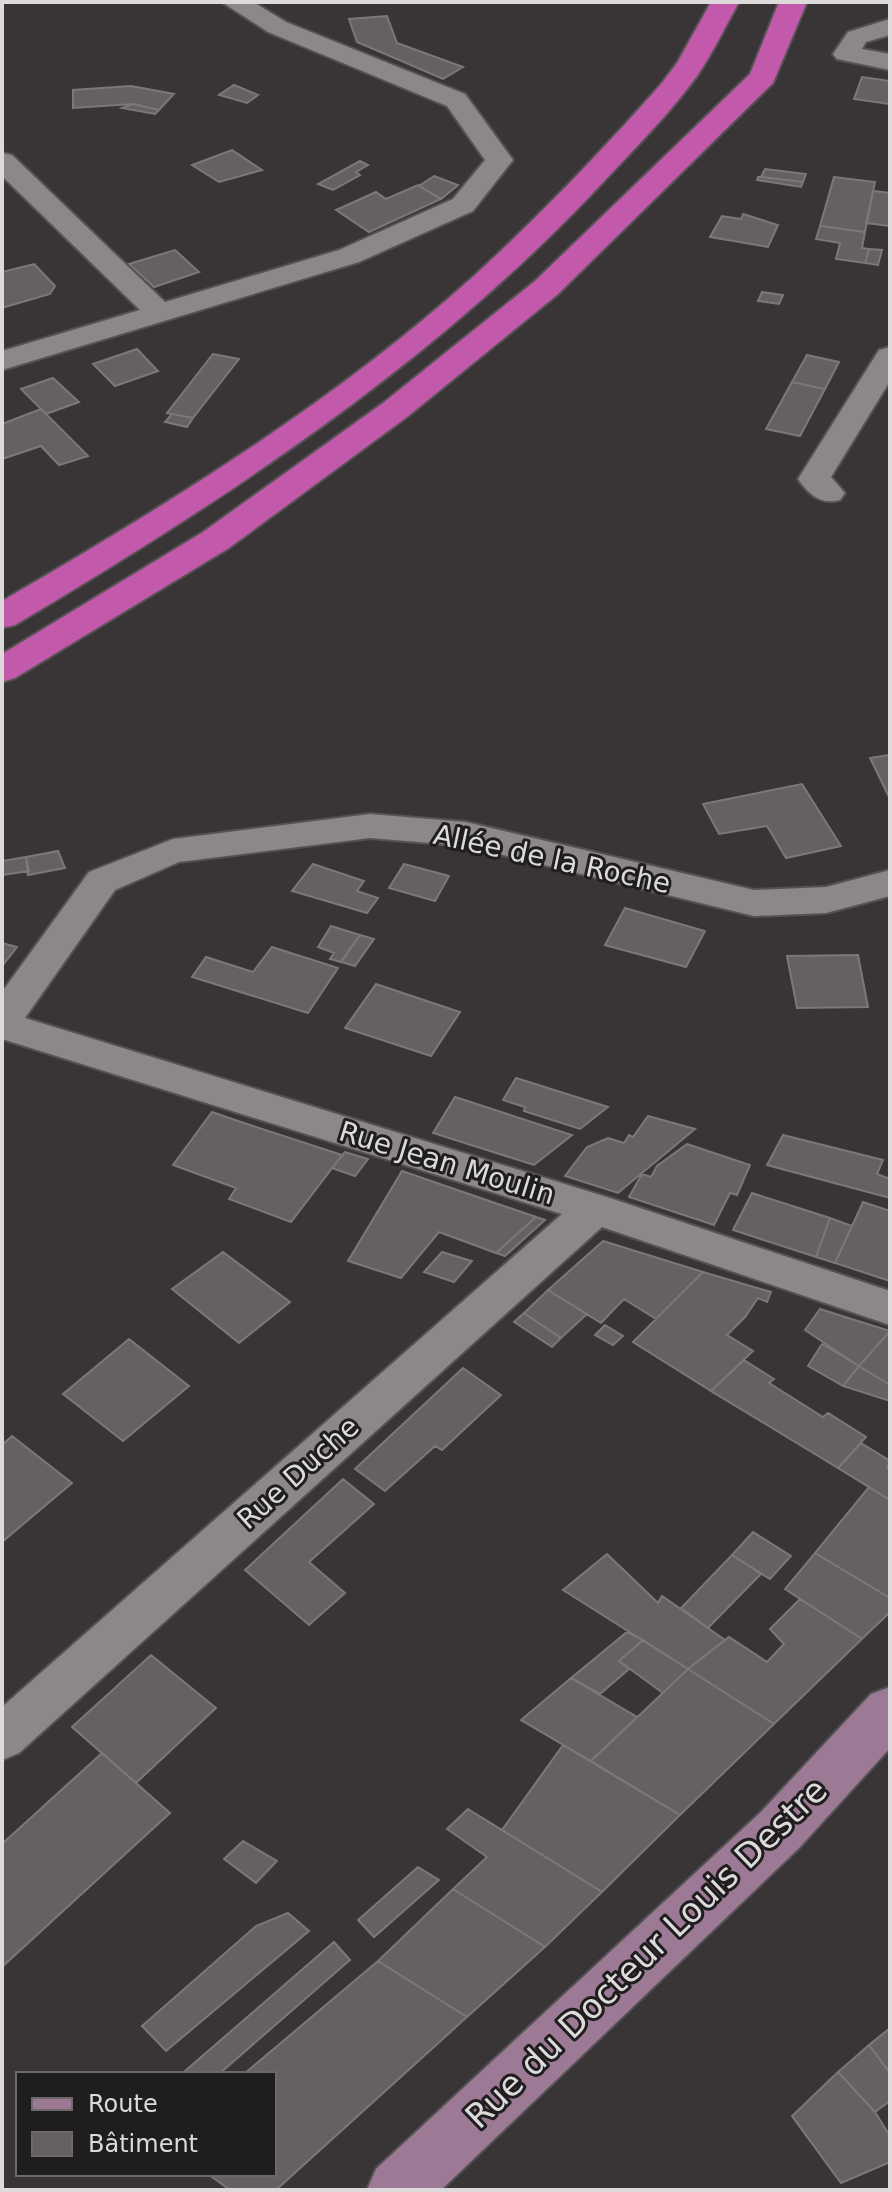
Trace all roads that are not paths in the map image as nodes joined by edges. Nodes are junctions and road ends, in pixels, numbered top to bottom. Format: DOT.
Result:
graph roads {
  1 [pos="235,2"];
  2 [pos="725,2"];
  3 [pos="793,2"];
  4 [pos="890,27"];
  5 [pos="890,62"];
  6 [pos="2,161"];
  7 [pos="162,315"];
  8 [pos="890,356"];
  9 [pos="2,361"];
  10 [pos="829,493"];
  11 [pos="2,617"];
  12 [pos="2,670"];
  13 [pos="890,883"];
  14 [pos="2,1023"];
  15 [pos="595,1209"];
  16 [pos="890,1308"];
  17 [pos="890,1711"];
  18 [pos="2,1738"];
  19 [pos="397,2190"];
  1 -- 7 [label="street"];
  2 -- 11 [label="highway"];
  3 -- 12 [label="highway"];
  4 -- 5 [label="street"];
  6 -- 7 [label="street"];
  7 -- 9 [label="street"];
  8 -- 10 [label="street"];
  13 -- 14 [label="street, Allée de la Roche"];
  14 -- 15 [label="street, Rue Jean Moulin"];
  15 -- 16 [label="street, Rue Jean Moulin"];
  15 -- 18 [label="street, Rue Duche"];
  17 -- 19 [label="street, Rue du Docteur Louis Destre"];
}
